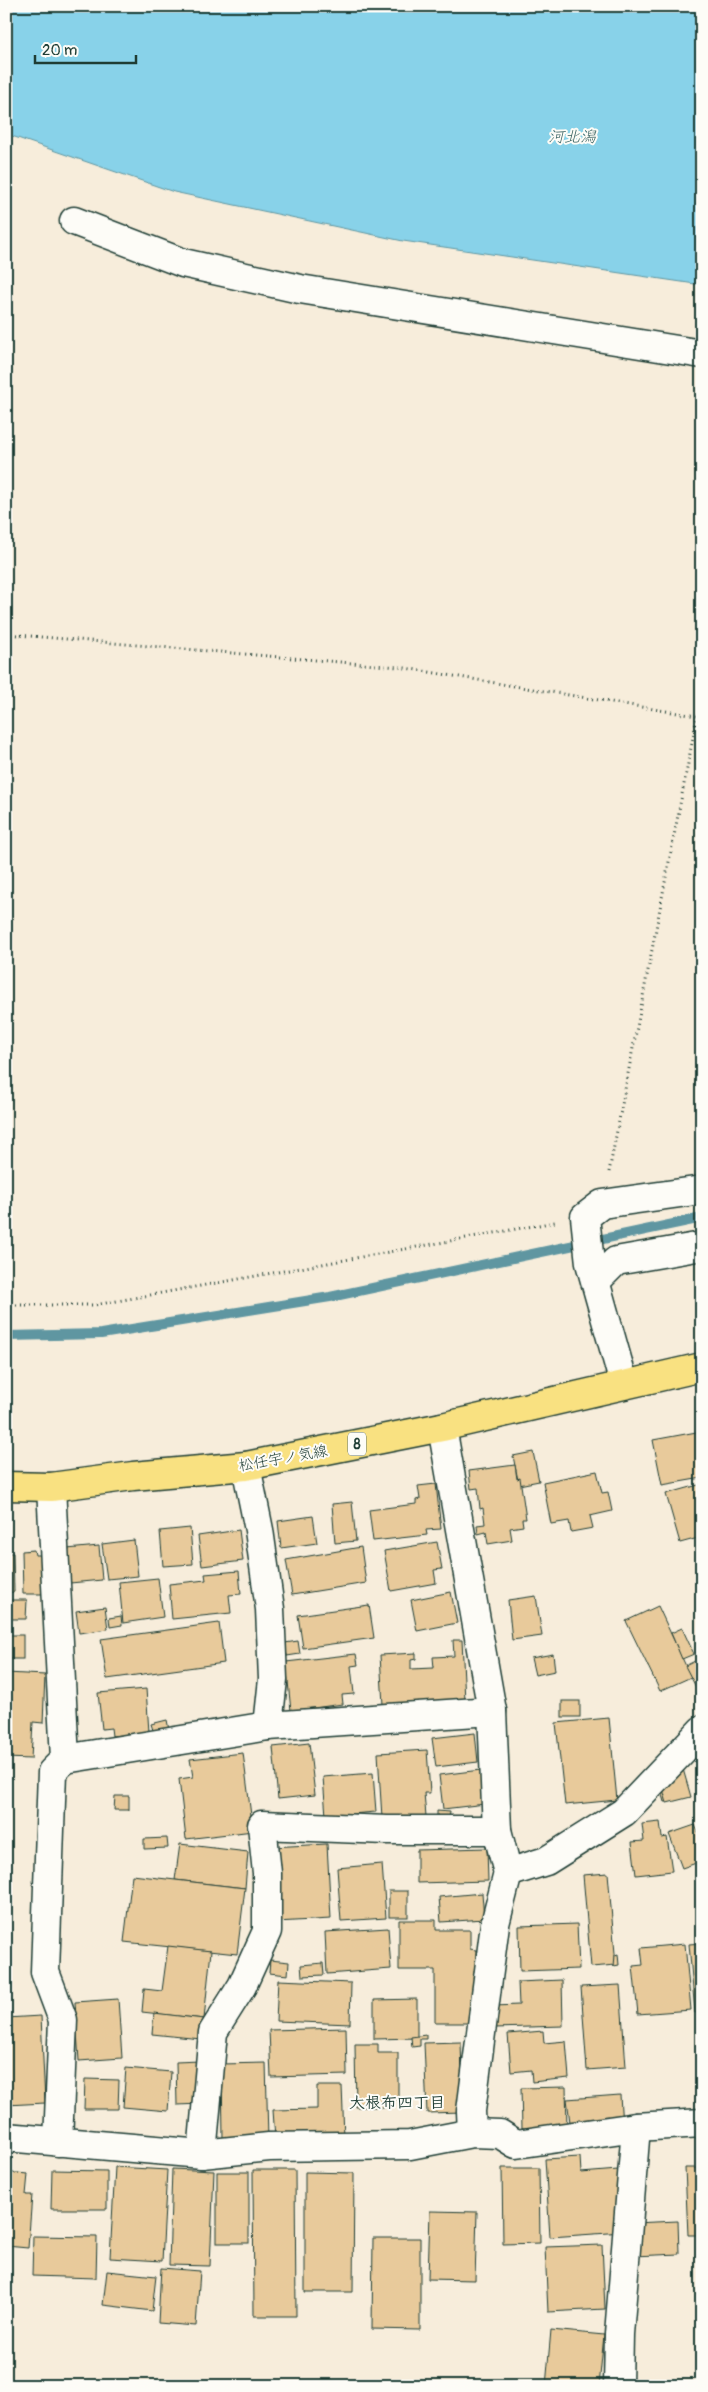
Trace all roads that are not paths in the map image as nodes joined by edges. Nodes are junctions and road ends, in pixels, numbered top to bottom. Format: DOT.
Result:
graph roads {
  1 [pos="74,221"];
  2 [pos="702,354"];
  3 [pos="702,1190"];
  4 [pos="702,1246"];
  5 [pos="593,1272"];
  6 [pos="702,1367"];
  7 [pos="624,1384"];
  8 [pos="442,1427"];
  9 [pos="246,1466"];
  10 [pos="6,1486"];
  11 [pos="51,1487"];
  12 [pos="492,1711"];
  13 [pos="268,1726"];
  14 [pos="702,1730"];
  15 [pos="65,1759"];
  16 [pos="497,1830"];
  17 [pos="508,1873"];
  18 [pos="702,2123"];
  19 [pos="636,2127"];
  20 [pos="472,2133"];
  21 [pos="6,2137"];
  22 [pos="58,2142"];
  23 [pos="202,2154"];
  24 [pos="618,2386"];
  1 -- 2 [label="street"];
  3 -- 5 [label="street"];
  4 -- 5 [label="street"];
  5 -- 7 [label="street"];
  6 -- 7 [label="main road, 松任宇ノ気線 / 8"];
  7 -- 8 [label="main road, 松任宇ノ気線 / 8"];
  8 -- 9 [label="main road, 松任宇ノ気線 / 8"];
  8 -- 12 [label="street"];
  9 -- 11 [label="main road, 松任宇ノ気線 / 8"];
  9 -- 13 [label="street"];
  10 -- 11 [label="main road, 松任宇ノ気線 / 8"];
  11 -- 15 [label="street"];
  12 -- 13 [label="street"];
  12 -- 16 [label="street"];
  13 -- 15 [label="street"];
  14 -- 17 [label="street"];
  15 -- 22 [label="street"];
  16 -- 17 [label="street"];
  16 -- 23 [label="street"];
  17 -- 20 [label="street"];
  18 -- 19 [label="street"];
  19 -- 20 [label="street"];
  19 -- 24 [label="street"];
  20 -- 23 [label="street"];
  21 -- 22 [label="street"];
  22 -- 23 [label="street"];
}
